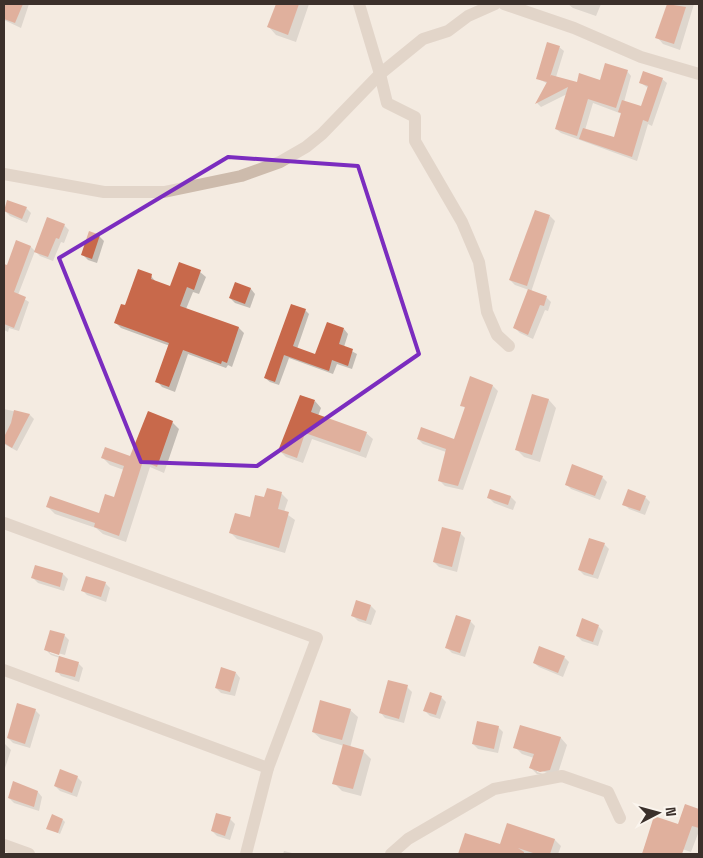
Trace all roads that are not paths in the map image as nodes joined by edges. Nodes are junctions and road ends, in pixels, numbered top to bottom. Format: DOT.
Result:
graph roads {
  1 [pos="359,4"];
  2 [pos="495,4"];
  3 [pos="504,4"];
  4 [pos="380,74"];
  5 [pos="699,74"];
  6 [pos="4,174"];
  7 [pos="509,346"];
  8 [pos="4,523"];
  9 [pos="4,670"];
  10 [pos="268,768"];
  11 [pos="620,818"];
  12 [pos="4,845"];
  13 [pos="29,854"];
  14 [pos="246,854"];
  15 [pos="390,854"];
  1 -- 4 [label="street"];
  2 -- 4 [label="street"];
  3 -- 5 [label="street"];
  4 -- 6 [label="street"];
  4 -- 7 [label="street"];
  8 -- 10 [label="street"];
  9 -- 10 [label="street"];
  10 -- 14 [label="street"];
  11 -- 15 [label="street"];
  12 -- 13 [label="street"];
}
